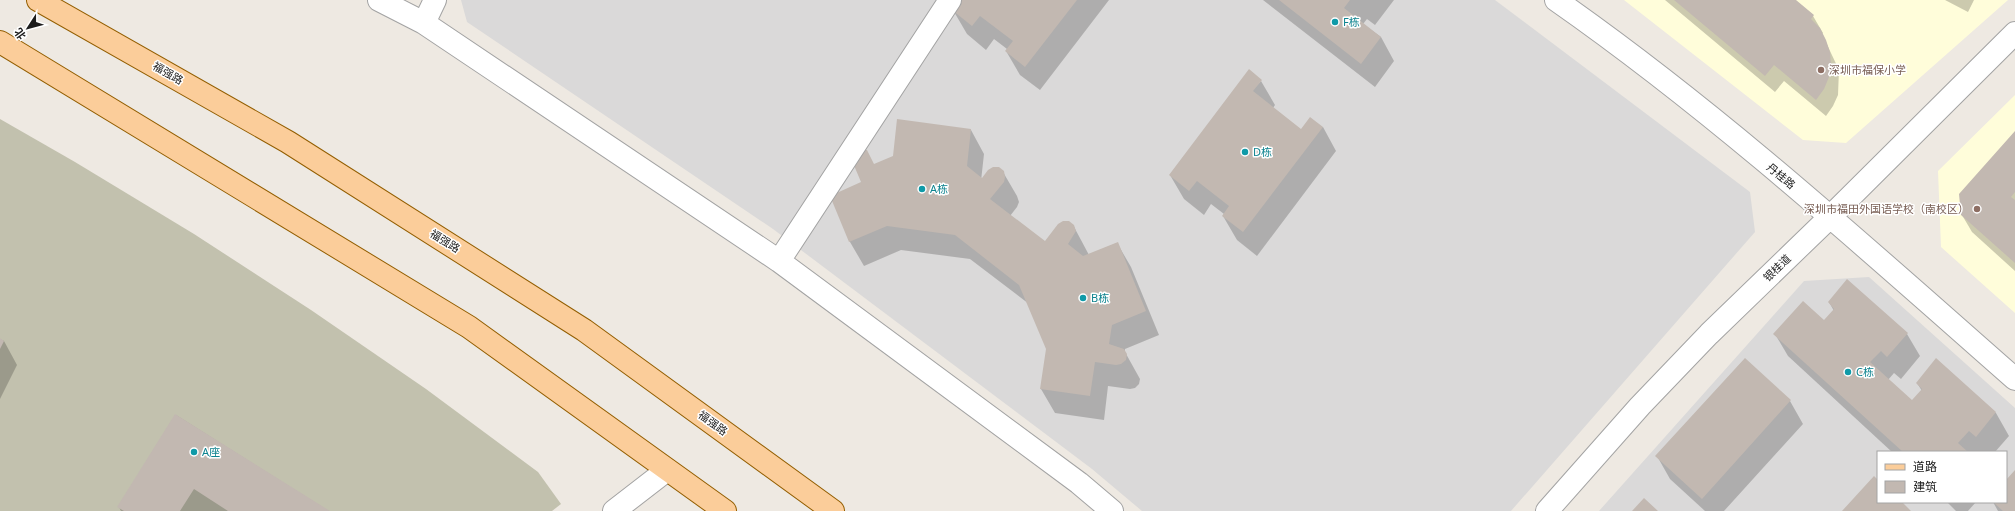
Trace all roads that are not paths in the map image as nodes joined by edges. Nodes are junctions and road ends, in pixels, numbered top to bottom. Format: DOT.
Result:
graph roads {
  1 [pos="38,0"];
  2 [pos="379,0"];
  3 [pos="435,0"];
  4 [pos="950,0"];
  5 [pos="1556,0"];
  6 [pos="424,23"];
  7 [pos="2015,33"];
  8 [pos="0,42"];
  9 [pos="1830,217"];
  10 [pos="779,261"];
  11 [pos="2015,379"];
  12 [pos="667,470"];
  13 [pos="614,511"];
  14 [pos="725,511"];
  15 [pos="833,511"];
  16 [pos="1112,511"];
  17 [pos="1547,511"];
  1 -- 15 [label="main road, 福强路"];
  2 -- 6 [label="street"];
  3 -- 6 [label="street"];
  4 -- 10 [label="street"];
  5 -- 9 [label="street, 丹桂路"];
  6 -- 10 [label="street"];
  7 -- 9 [label="street, 银桂道"];
  8 -- 12 [label="main road"];
  9 -- 11 [label="street, 丹桂路"];
  9 -- 17 [label="street, 银桂道"];
  10 -- 16 [label="street"];
  12 -- 13 [label="street"];
  12 -- 14 [label="main road"];
}
